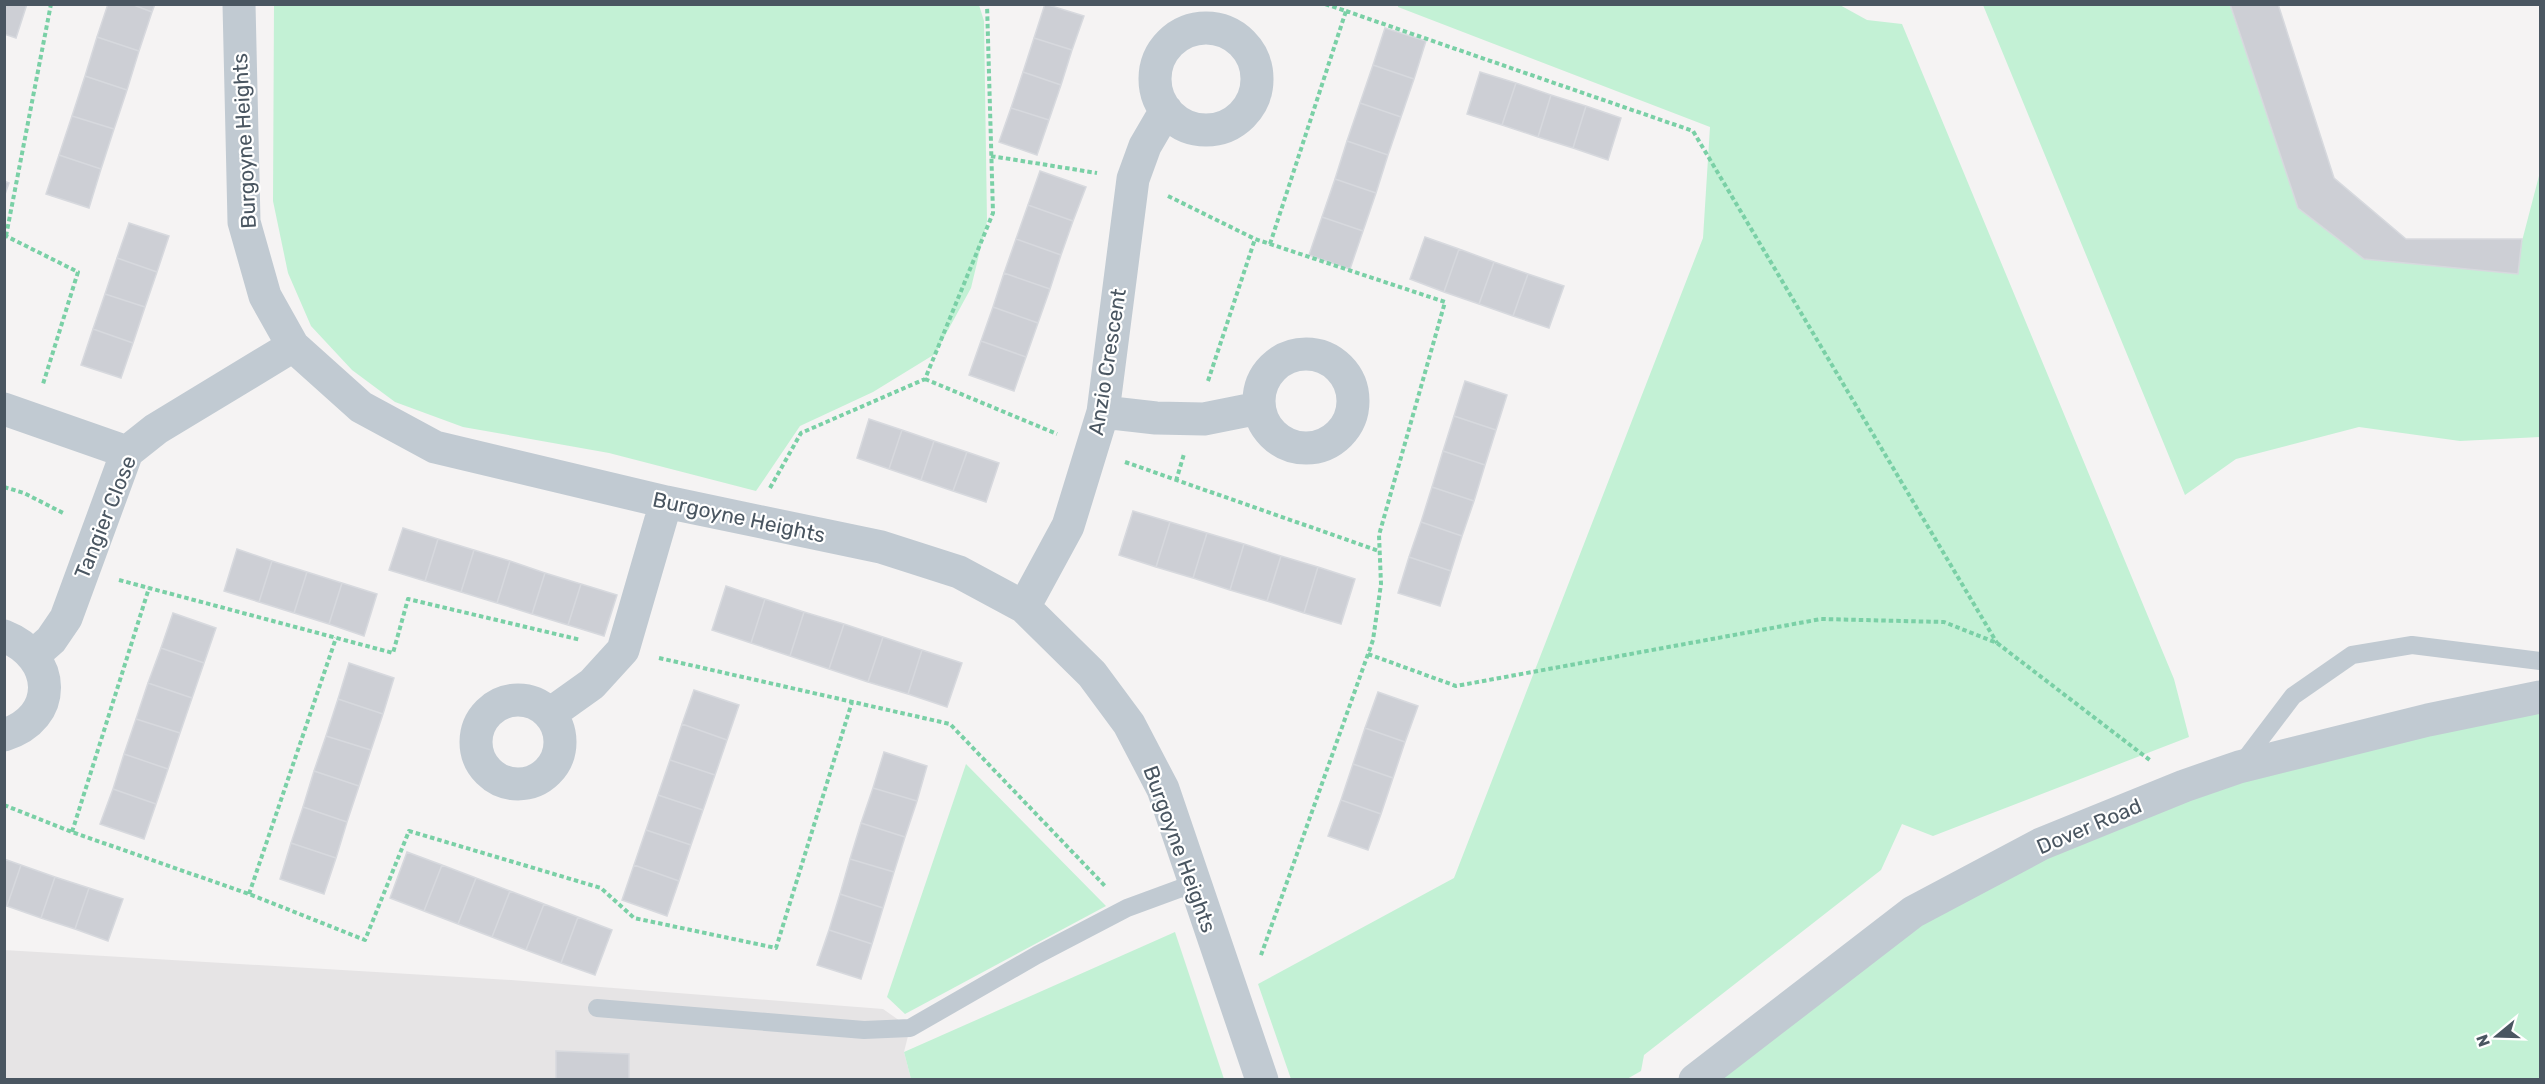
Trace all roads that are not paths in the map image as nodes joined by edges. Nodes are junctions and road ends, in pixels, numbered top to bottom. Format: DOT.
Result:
graph roads {
  1 [pos="239,4"];
  2 [pos="1166,110"];
  3 [pos="293,346"];
  4 [pos="1259,408"];
  5 [pos="1103,412"];
  6 [pos="19,414"];
  7 [pos="127,452"];
  8 [pos="666,502"];
  9 [pos="1024,607"];
  10 [pos="4,636"];
  11 [pos="34,655"];
  12 [pos="2541,661"];
  13 [pos="2541,697"];
  14 [pos="550,714"];
  15 [pos="4,735"];
  16 [pos="2239,767"];
  17 [pos="1195,884"];
  18 [pos="597,1008"];
  19 [pos="1262,1080"];
  20 [pos="1695,1080"];
  1 -- 3 [label="street, Burgoyne Heights"];
  2 -- 5 [label="street, Anzio Crescent"];
  3 -- 7 [label="street, Tangier Close"];
  3 -- 8 [label="street, Burgoyne Heights"];
  4 -- 5 [label="street"];
  5 -- 9 [label="street, Anzio Crescent"];
  6 -- 7 [label="street"];
  7 -- 11 [label="street, Tangier Close"];
  8 -- 9 [label="street, Burgoyne Heights"];
  8 -- 14 [label="street"];
  9 -- 17 [label="street, Burgoyne Heights"];
  10 -- 11 [label="street"];
  11 -- 15 [label="street"];
  12 -- 16 [label="lane"];
  13 -- 16 [label="street, Dover Road"];
  16 -- 20 [label="street, Dover Road"];
  17 -- 18 [label="lane"];
  17 -- 19 [label="street, Burgoyne Heights"];
}
